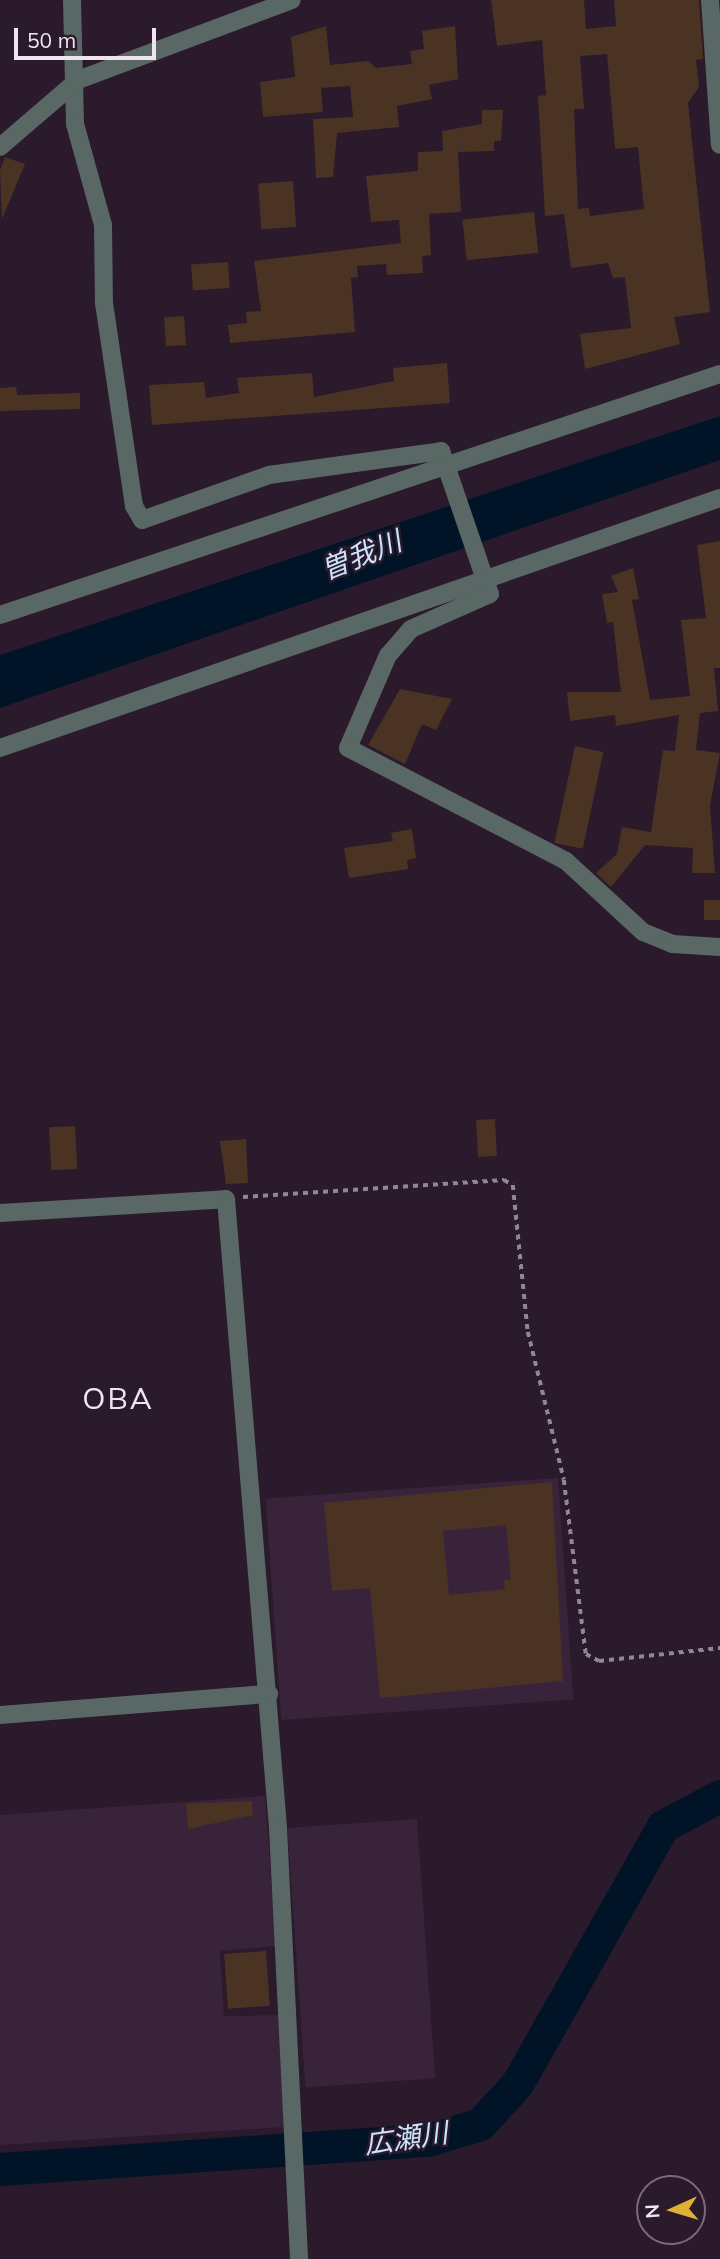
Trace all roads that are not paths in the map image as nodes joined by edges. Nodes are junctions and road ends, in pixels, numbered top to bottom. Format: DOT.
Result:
graph roads {
  1 [pos="72,0"];
  2 [pos="292,0"];
  3 [pos="710,0"];
  4 [pos="78,80"];
  5 [pos="720,145"];
  6 [pos="0,147"];
  7 [pos="720,374"];
  8 [pos="449,466"];
  9 [pos="720,498"];
  10 [pos="486,572"];
  11 [pos="0,615"];
  12 [pos="0,748"];
  13 [pos="720,947"];
  14 [pos="0,1213"];
  15 [pos="269,1693"];
  16 [pos="0,1715"];
  17 [pos="299,2259"];
  1 -- 4 [label="street"];
  2 -- 4 [label="street"];
  3 -- 5 [label="street"];
  4 -- 6 [label="street"];
  4 -- 8 [label="street"];
  7 -- 8 [label="street"];
  8 -- 10 [label="street"];
  8 -- 11 [label="street"];
  9 -- 10 [label="street"];
  10 -- 12 [label="street"];
  10 -- 13 [label="street"];
  14 -- 15 [label="street"];
  15 -- 16 [label="street"];
  15 -- 17 [label="street"];
}
